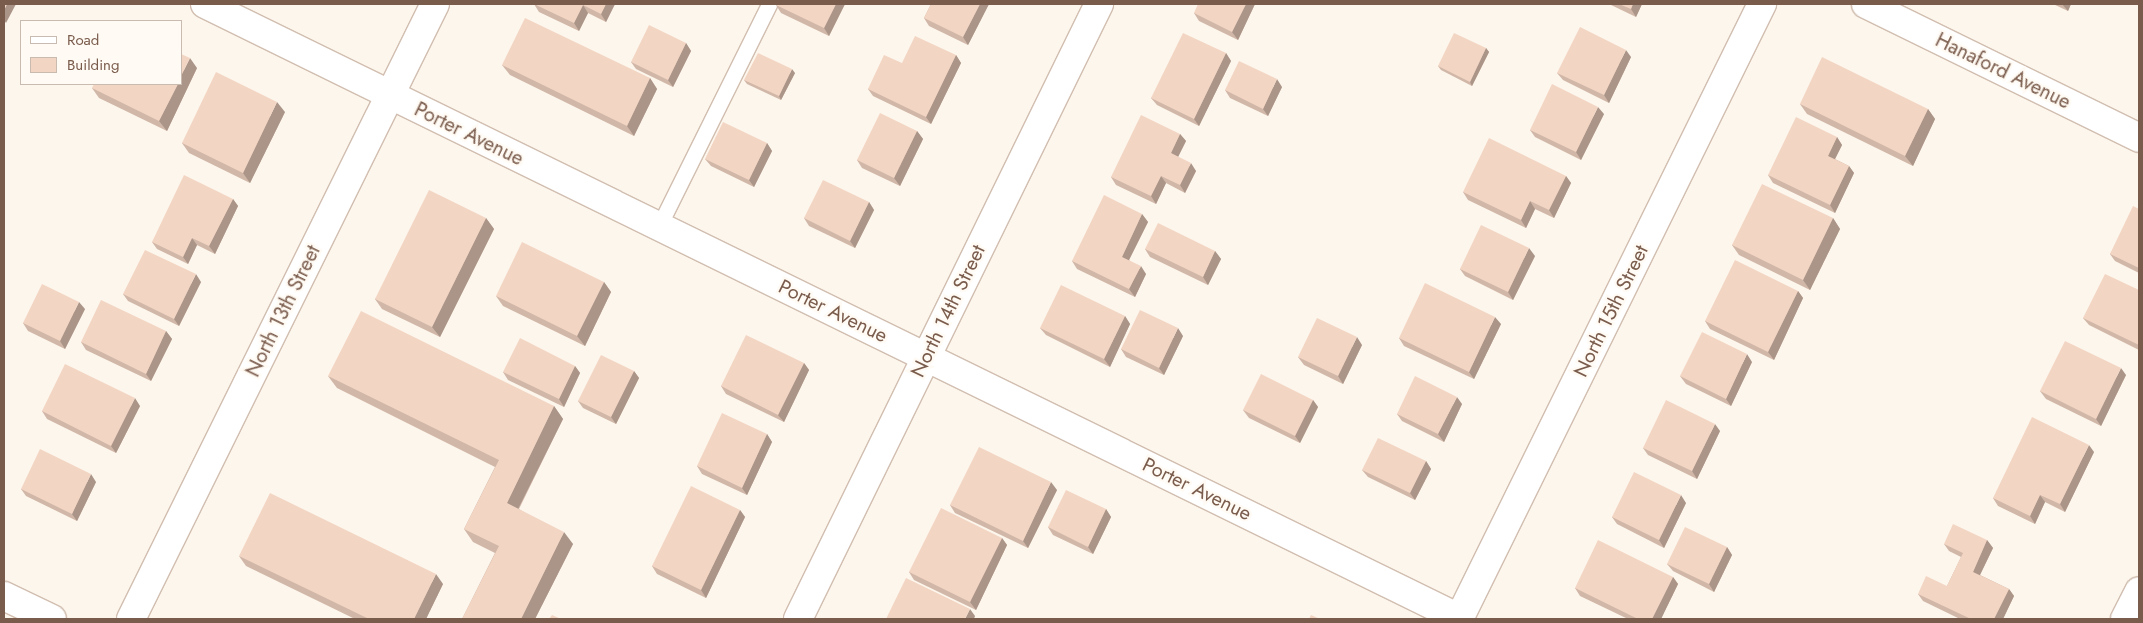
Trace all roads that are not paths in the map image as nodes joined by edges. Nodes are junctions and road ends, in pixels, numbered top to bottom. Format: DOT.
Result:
graph roads {
  1 [pos="205,4"];
  2 [pos="435,4"];
  3 [pos="769,4"];
  4 [pos="1099,4"];
  5 [pos="1762,4"];
  6 [pos="1866,4"];
  7 [pos="390,95"];
  8 [pos="2139,138"];
  9 [pos="659,226"];
  10 [pos="926,356"];
  11 [pos="2139,591"];
  12 [pos="4,596"];
  13 [pos="52,619"];
  14 [pos="131,619"];
  15 [pos="798,619"];
  16 [pos="1460,619"];
  17 [pos="2125,619"];
  1 -- 7 [label="street, Porter Avenue"];
  2 -- 7 [label="street, North 13th Street"];
  3 -- 9 [label="lane"];
  4 -- 10 [label="street, North 14th Street"];
  5 -- 16 [label="street, North 15th Street"];
  6 -- 8 [label="street, Hanaford Avenue"];
  7 -- 9 [label="street, Porter Avenue"];
  7 -- 14 [label="street, North 13th Street"];
  9 -- 10 [label="street, Porter Avenue"];
  10 -- 15 [label="street, North 14th Street"];
  10 -- 16 [label="street, Porter Avenue"];
  11 -- 17 [label="street"];
  12 -- 13 [label="street"];
}
